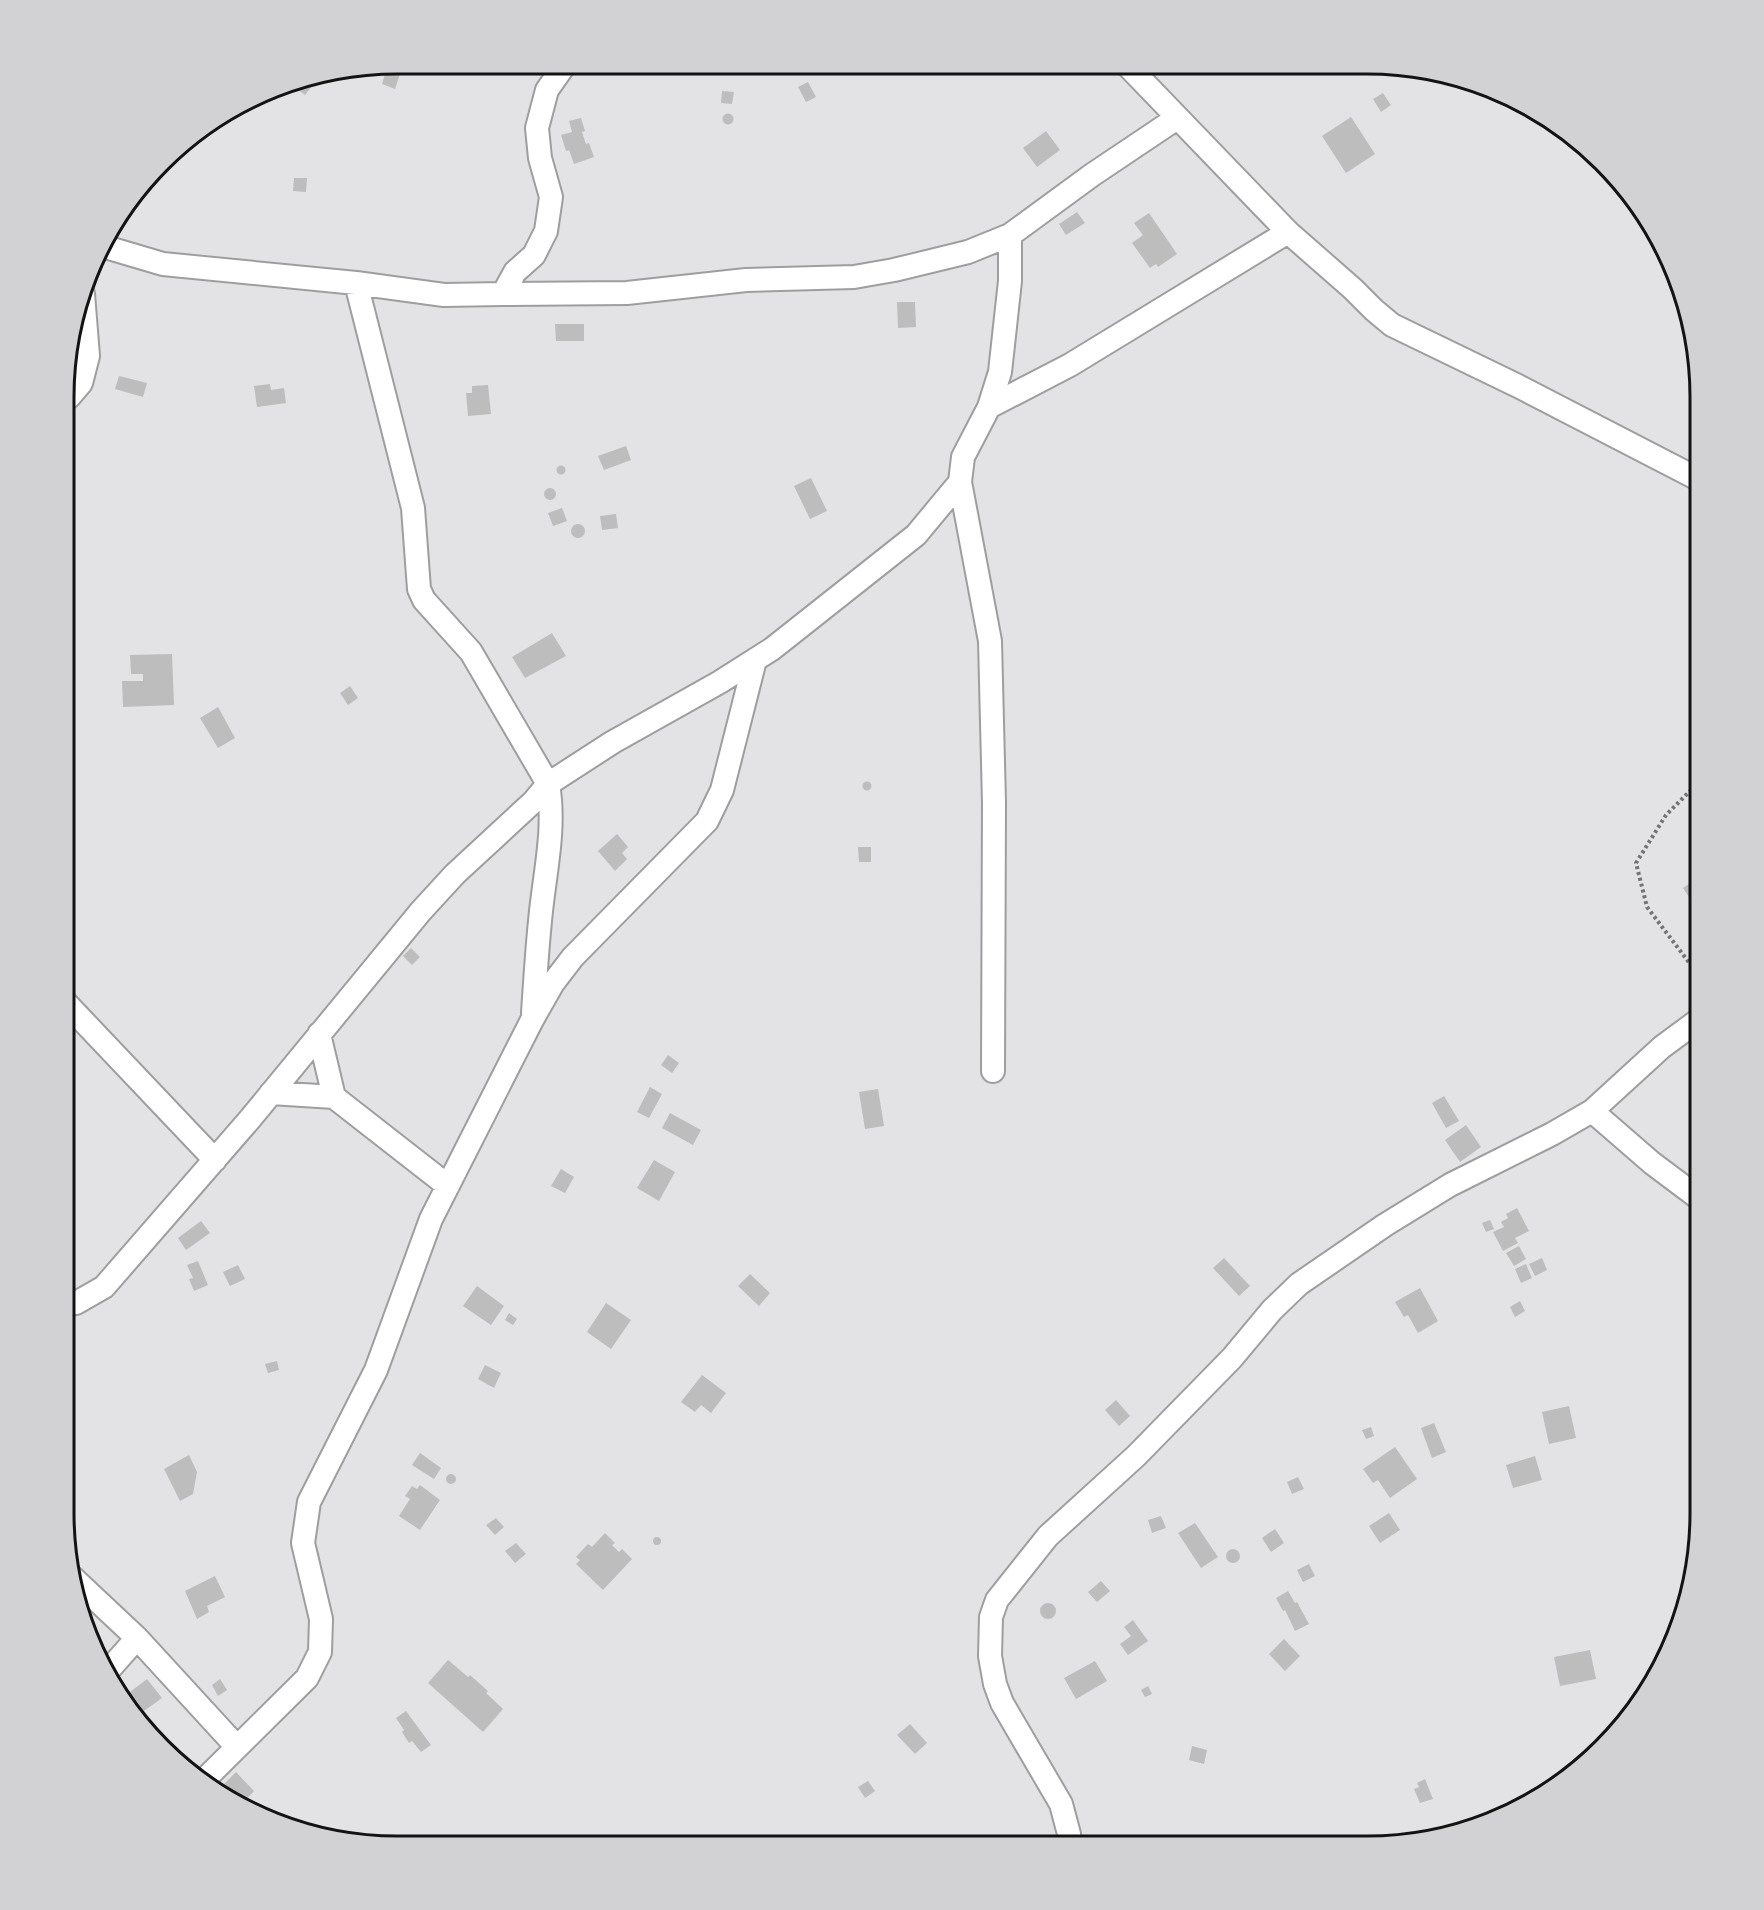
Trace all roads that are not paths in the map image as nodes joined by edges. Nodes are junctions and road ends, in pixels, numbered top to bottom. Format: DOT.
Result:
graph roads {
  1 [pos="559,73"];
  2 [pos="1135,73"];
  3 [pos="1177,118"];
  4 [pos="1288,232"];
  5 [pos="1010,235"];
  6 [pos="110,248"];
  7 [pos="356,283"];
  8 [pos="503,294"];
  9 [pos="85,312"];
  10 [pos="74,391"];
  11 [pos="989,407"];
  12 [pos="1690,475"];
  13 [pos="960,482"];
  14 [pos="755,660"];
  15 [pos="548,784"];
  16 [pos="74,1011"];
  17 [pos="532,1020"];
  18 [pos="1690,1026"];
  19 [pos="319,1034"];
  20 [pos="993,1071"];
  21 [pos="271,1093"];
  22 [pos="334,1097"];
  23 [pos="1592,1111"];
  24 [pos="215,1160"];
  25 [pos="448,1186"];
  26 [pos="1690,1192"];
  27 [pos="74,1303"];
  28 [pos="83,1587"];
  29 [pos="137,1638"];
  30 [pos="112,1666"];
  31 [pos="237,1747"];
  32 [pos="208,1776"];
  33 [pos="1069,1836"];
  1 -- 8 [label="street"];
  2 -- 3 [label="street"];
  3 -- 4 [label="street"];
  3 -- 5 [label="street"];
  4 -- 11 [label="street"];
  4 -- 12 [label="street"];
  5 -- 8 [label="street"];
  5 -- 11 [label="street"];
  6 -- 7 [label="street"];
  7 -- 8 [label="street"];
  7 -- 15 [label="street"];
  9 -- 10 [label="street"];
  11 -- 13 [label="street"];
  13 -- 14 [label="street"];
  13 -- 20 [label="street"];
  14 -- 15 [label="street"];
  14 -- 17 [label="street"];
  15 -- 17 [label="street"];
  15 -- 19 [label="street"];
  16 -- 24 [label="street"];
  17 -- 25 [label="street"];
  18 -- 23 [label="street"];
  19 -- 21 [label="street"];
  19 -- 22 [label="street"];
  21 -- 22 [label="street"];
  21 -- 24 [label="street"];
  22 -- 25 [label="street"];
  23 -- 26 [label="street"];
  23 -- 33 [label="street"];
  24 -- 27 [label="street"];
  25 -- 31 [label="street"];
  28 -- 29 [label="street"];
  29 -- 30 [label="street"];
  29 -- 31 [label="street"];
  31 -- 32 [label="street"];
}
